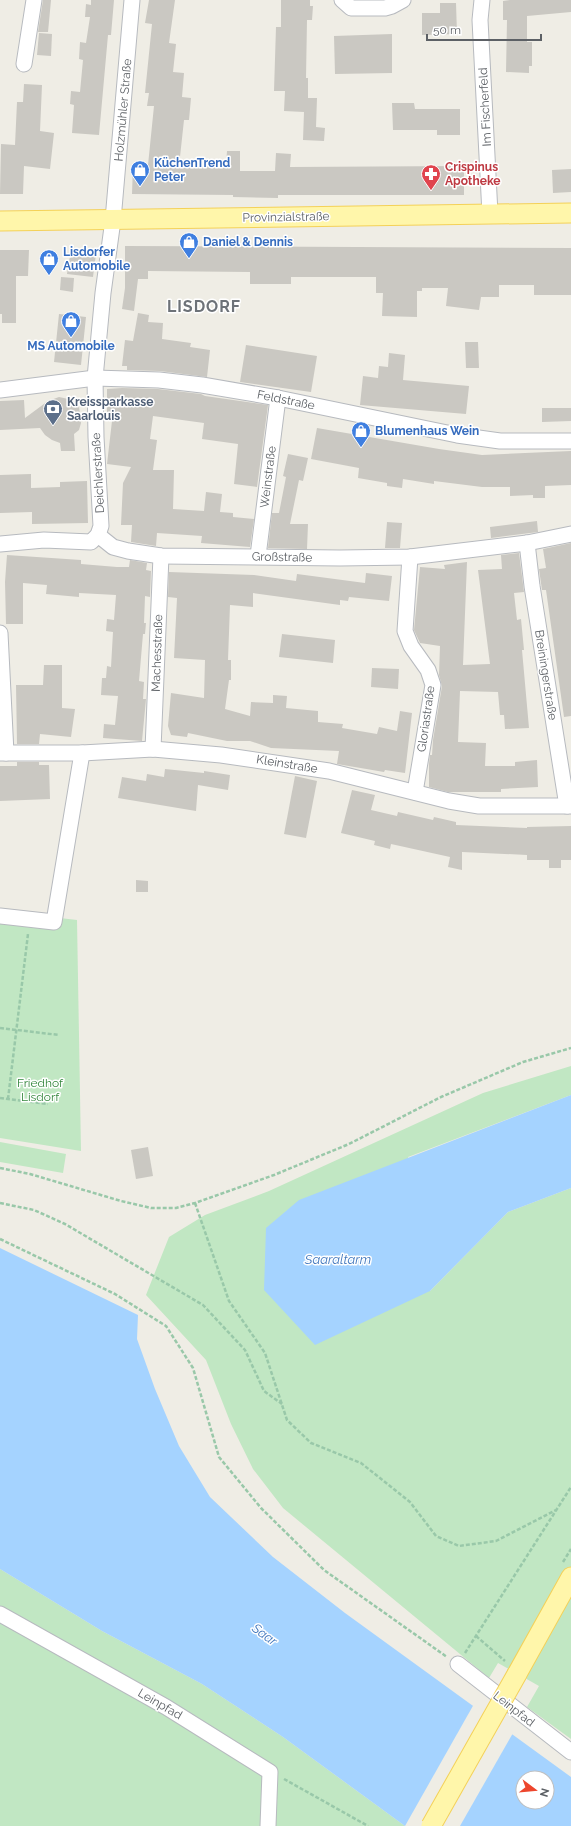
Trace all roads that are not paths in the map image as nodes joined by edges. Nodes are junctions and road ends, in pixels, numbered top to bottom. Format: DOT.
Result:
graph roads {
  1 [pos="34,0"];
  2 [pos="132,0"];
  3 [pos="342,0"];
  4 [pos="403,0"];
  5 [pos="482,0"];
  6 [pos="24,64"];
  7 [pos="571,213"];
  8 [pos="490,214"];
  9 [pos="113,220"];
  10 [pos="0,221"];
  11 [pos="95,378"];
  12 [pos="0,390"];
  13 [pos="278,398"];
  14 [pos="571,441"];
  15 [pos="571,534"];
  16 [pos="98,535"];
  17 [pos="527,543"];
  18 [pos="0,544"];
  19 [pos="162,556"];
  20 [pos="258,556"];
  21 [pos="410,557"];
  22 [pos="0,633"];
  23 [pos="153,749"];
  24 [pos="3,753"];
  25 [pos="82,753"];
  26 [pos="415,792"];
  27 [pos="569,806"];
  28 [pos="0,916"];
  29 [pos="571,1578"];
  30 [pos="0,1614"];
  31 [pos="458,1664"];
  32 [pos="571,1752"];
  33 [pos="268,1826"];
  34 [pos="432,1826"];
  1 -- 6 [label="street"];
  2 -- 9 [label="street, Holzmühler Straße"];
  3 -- 4 [label="street"];
  5 -- 8 [label="street, Im Fischerfeld"];
  7 -- 8 [label="main road, Provinzialstraße"];
  8 -- 9 [label="main road, Provinzialstraße"];
  9 -- 10 [label="main road, Provinzialstraße"];
  9 -- 11 [label="street, Deichlerstraße"];
  11 -- 12 [label="street, Feldstraße"];
  11 -- 13 [label="street, Feldstraße"];
  11 -- 16 [label="street, Deichlerstraße"];
  13 -- 14 [label="street, Feldstraße"];
  13 -- 20 [label="street, Weinstraße"];
  15 -- 17 [label="street, Großstraße"];
  16 -- 18 [label="street"];
  16 -- 19 [label="street, Großstraße"];
  17 -- 21 [label="street, Großstraße"];
  17 -- 27 [label="street, Breiningerstraße"];
  19 -- 20 [label="street, Großstraße"];
  19 -- 23 [label="street, Machesstraße"];
  20 -- 21 [label="street, Großstraße"];
  21 -- 26 [label="street, Gloriastraße"];
  22 -- 24 [label="street"];
  23 -- 25 [label="street, Kleinstraße"];
  23 -- 26 [label="street, Kleinstraße"];
  24 -- 25 [label="street, Kleinstraße"];
  25 -- 28 [label="street"];
  26 -- 27 [label="street, Kleinstraße"];
  29 -- 34 [label="main road, bridge"];
  30 -- 33 [label="street, Leinpfad"];
  31 -- 32 [label="street, Leinpfad"];
}
